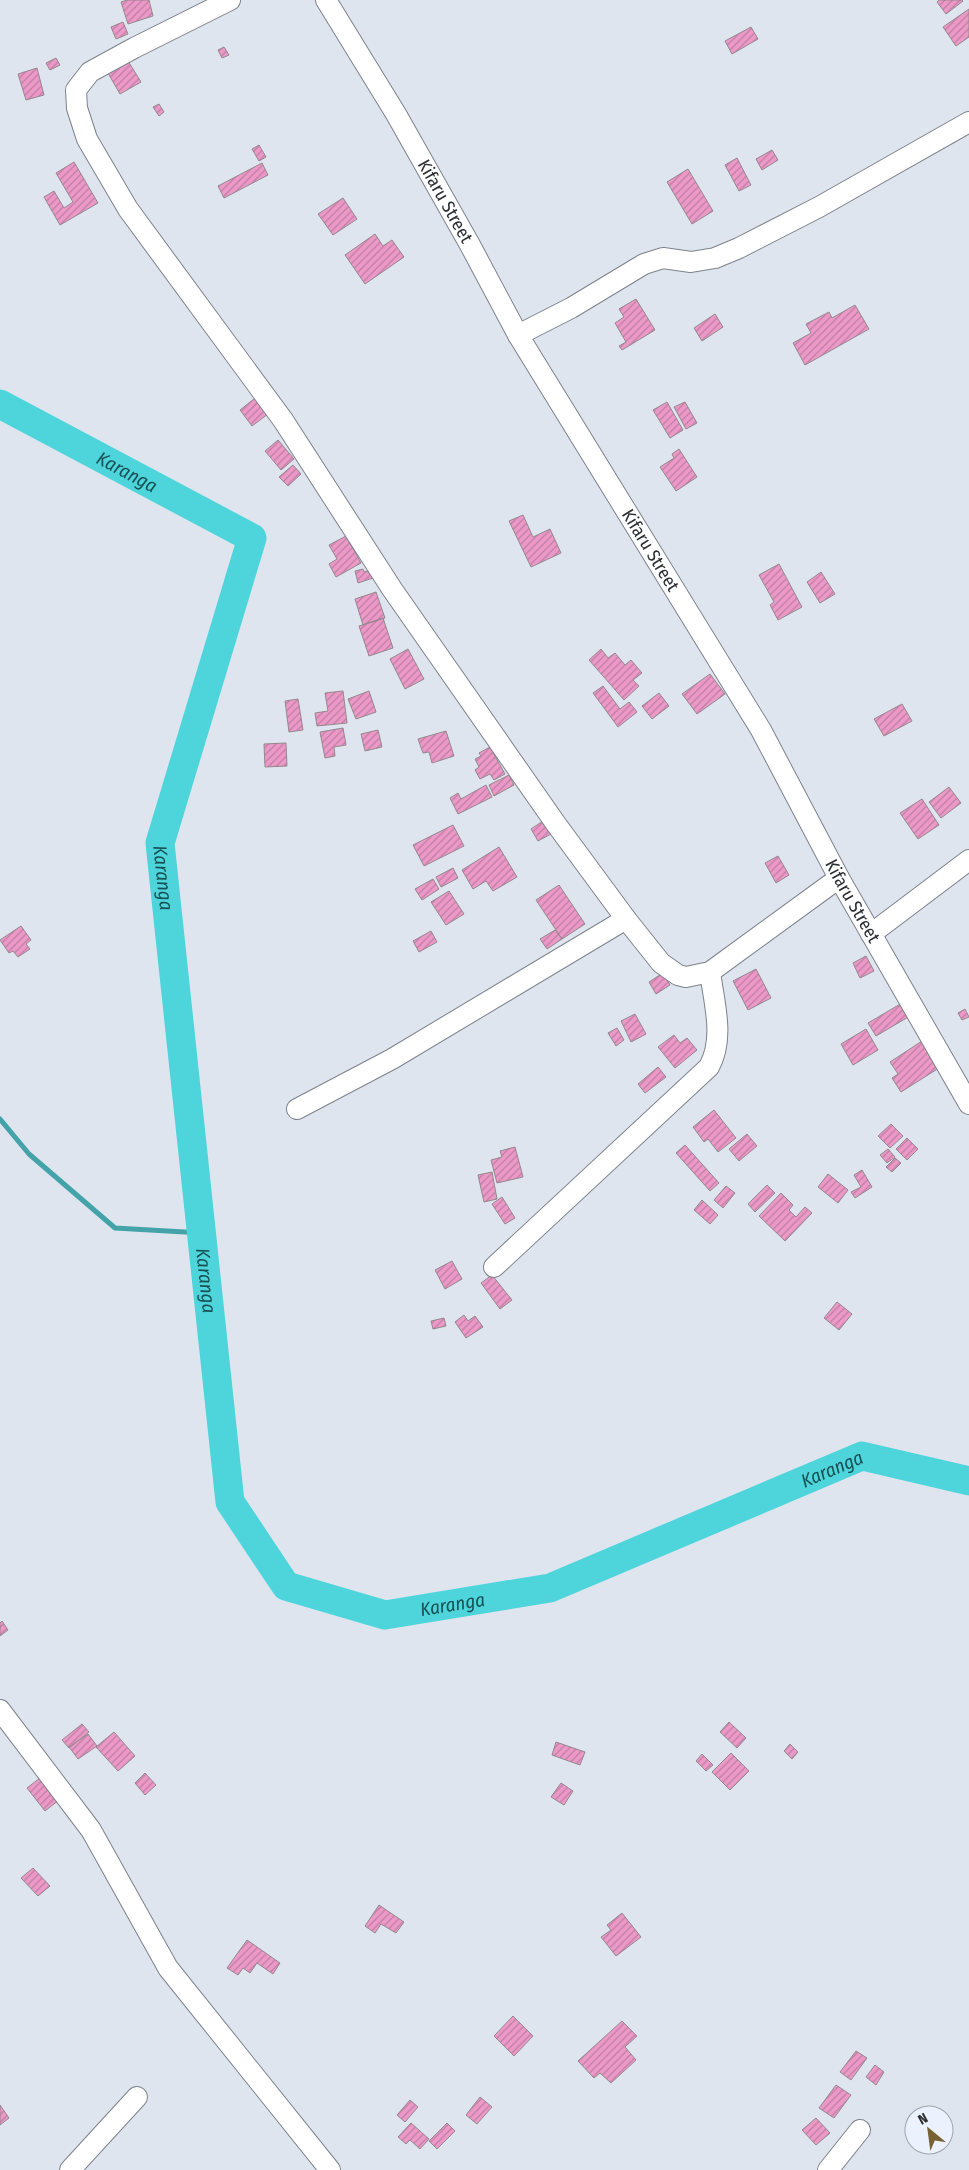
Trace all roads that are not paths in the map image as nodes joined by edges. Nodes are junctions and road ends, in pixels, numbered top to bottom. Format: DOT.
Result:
graph roads {
  1 [pos="230,0"];
  2 [pos="326,0"];
  3 [pos="969,122"];
  4 [pos="518,335"];
  5 [pos="969,860"];
  6 [pos="839,878"];
  7 [pos="626,919"];
  8 [pos="871,934"];
  9 [pos="710,972"];
  10 [pos="969,1104"];
  11 [pos="297,1108"];
  12 [pos="494,1267"];
  13 [pos="0,1710"];
  14 [pos="137,2097"];
  15 [pos="860,2130"];
  16 [pos="70,2170"];
  17 [pos="330,2170"];
  18 [pos="828,2170"];
  1 -- 7 [label="street"];
  2 -- 4 [label="street, Kifaru Street"];
  3 -- 4 [label="street"];
  4 -- 6 [label="street, Kifaru Street"];
  5 -- 8 [label="street"];
  6 -- 8 [label="street, Kifaru Street"];
  6 -- 9 [label="street"];
  7 -- 9 [label="street"];
  7 -- 11 [label="street"];
  8 -- 10 [label="street, Kifaru Street"];
  9 -- 12 [label="street"];
  13 -- 17 [label="street"];
  14 -- 16 [label="street"];
  15 -- 18 [label="street"];
}
